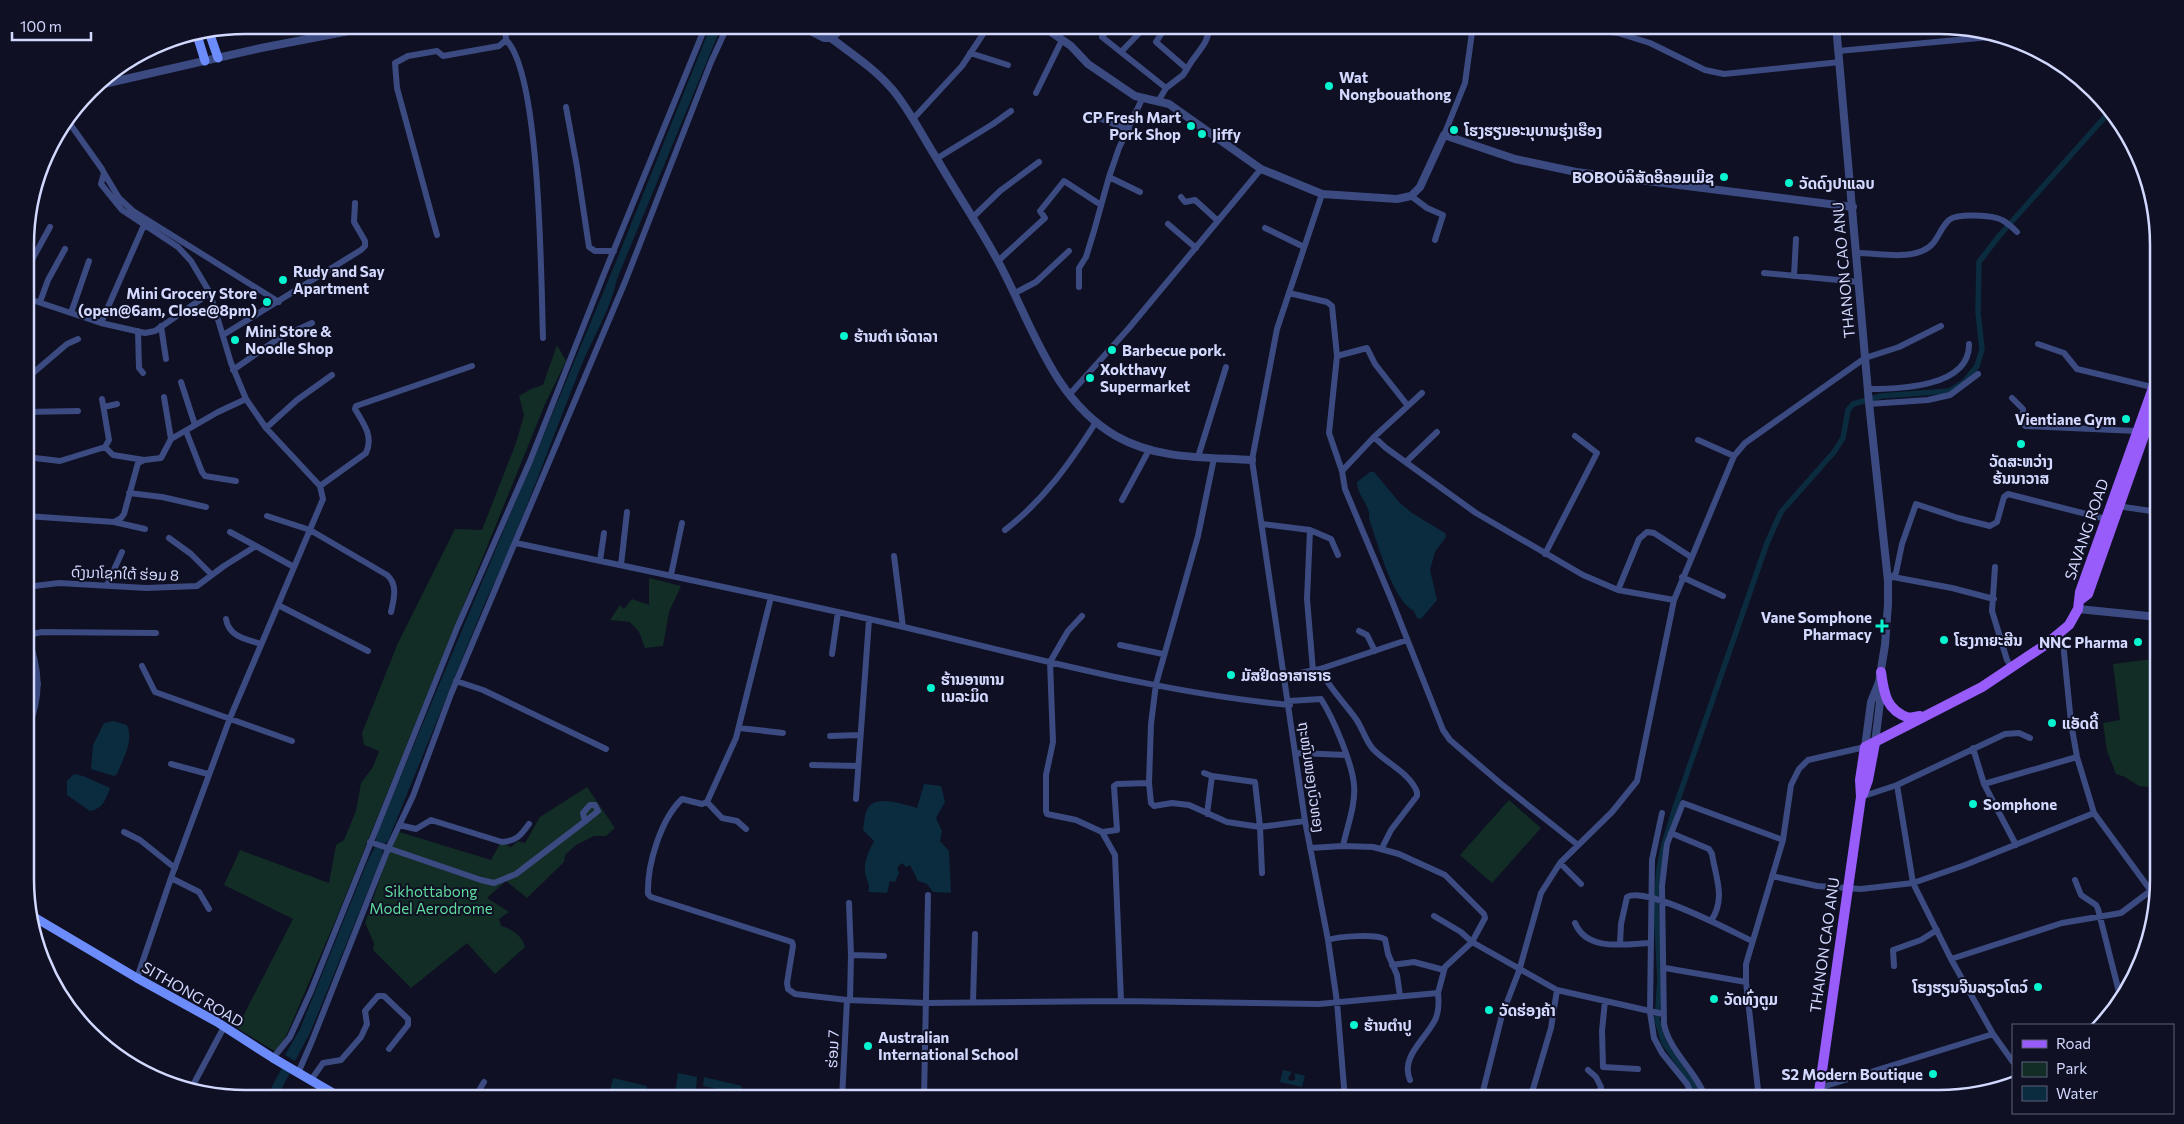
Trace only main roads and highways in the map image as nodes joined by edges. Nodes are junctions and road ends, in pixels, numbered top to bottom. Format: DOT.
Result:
graph roads {
  1 [pos="211,37"];
  2 [pos="198,39"];
  3 [pos="218,58"];
  4 [pos="205,61"];
  5 [pos="2150,408"];
  6 [pos="2114,506"];
  7 [pos="2079,604"];
  8 [pos="1880,677"];
  9 [pos="1940,709"];
  10 [pos="1875,742"];
  11 [pos="1861,797"];
  12 [pos="38,919"];
  13 [pos="328,1090"];
  14 [pos="1818,1090"];
  1 -- 3 [label="main road"];
  2 -- 4 [label="main road"];
  5 -- 6 [label="main road, SAVANG ROAD"];
  6 -- 7 [label="main road, SAVANG ROAD"];
  6 -- 7 [label="main road, SAVANG ROAD"];
  7 -- 9 [label="main road"];
  8 -- 9 [label="main road"];
  9 -- 10 [label="main road"];
  10 -- 11 [label="main road, THANON CAO ANU"];
  10 -- 11 [label="main road, THANON CAO ANU"];
  11 -- 14 [label="main road, THANON CAO ANU"];
  12 -- 13 [label="main road, SITHONG ROAD"];
}
